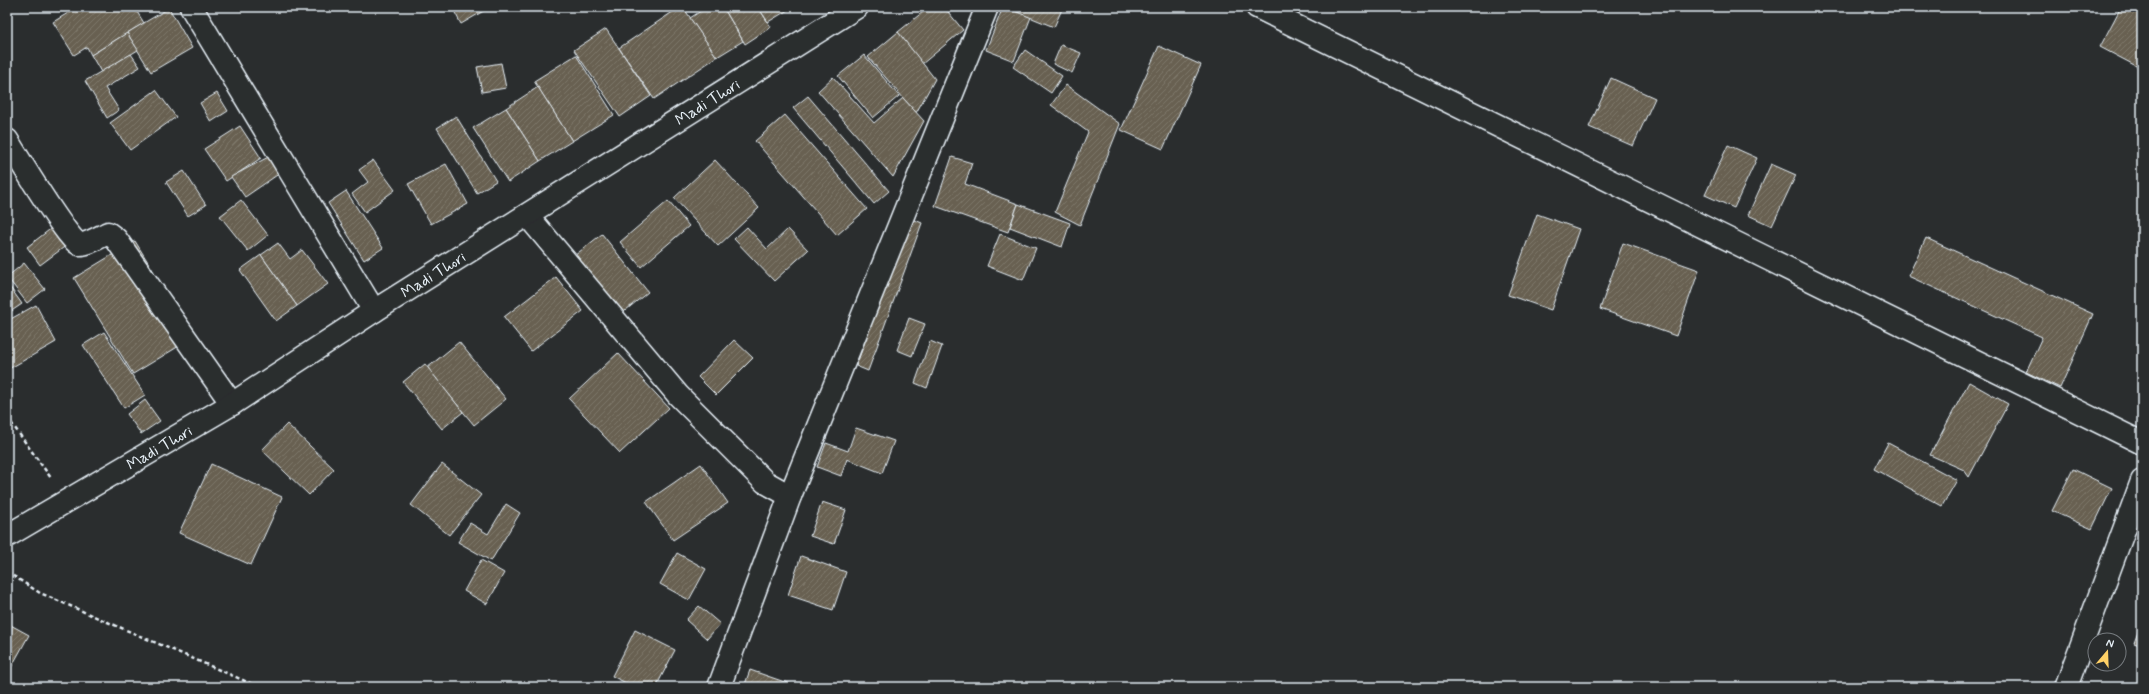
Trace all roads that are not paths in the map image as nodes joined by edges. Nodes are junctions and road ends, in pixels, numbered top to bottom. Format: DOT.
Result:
graph roads {
  1 [pos="191,7"];
  2 [pos="857,7"];
  3 [pos="987,7"];
  4 [pos="1257,7"];
  5 [pos="7,140"];
  6 [pos="527,215"];
  7 [pos="374,311"];
  8 [pos="232,404"];
  9 [pos="2142,444"];
  10 [pos="2142,481"];
  11 [pos="790,496"];
  12 [pos="7,536"];
  13 [pos="718,687"];
  14 [pos="2066,687"];
  1 -- 7 [label="street"];
  2 -- 6 [label="street, Madi Thori"];
  3 -- 11 [label="street"];
  4 -- 9 [label="street"];
  5 -- 8 [label="street"];
  6 -- 7 [label="street, Madi Thori"];
  6 -- 11 [label="street"];
  7 -- 8 [label="street, Madi Thori"];
  8 -- 12 [label="street, Madi Thori"];
  10 -- 14 [label="street"];
  11 -- 13 [label="street"];
}
